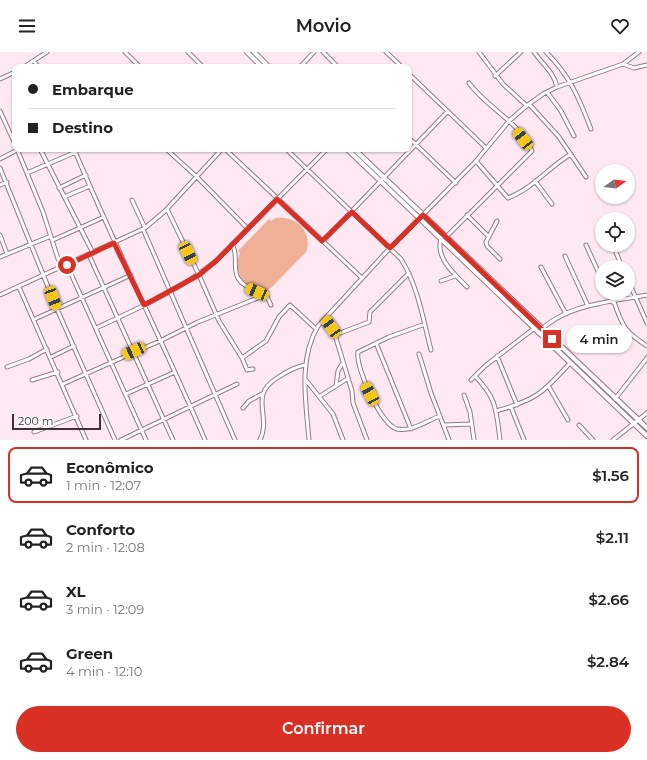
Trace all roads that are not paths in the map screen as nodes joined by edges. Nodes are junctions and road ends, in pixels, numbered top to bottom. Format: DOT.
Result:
graph roads {
  1 [pos="47,52"];
  2 [pos="125,52"];
  3 [pos="246,52"];
  4 [pos="254,52"];
  5 [pos="314,52"];
  6 [pos="323,52"];
  7 [pos="386,52"];
  8 [pos="479,52"];
  9 [pos="520,52"];
  10 [pos="534,52"];
  11 [pos="546,52"];
  12 [pos="639,52"];
  13 [pos="190,53"];
  14 [pos="256,58"];
  15 [pos="34,61"];
  16 [pos="29,64"];
  17 [pos="36,64"];
  18 [pos="137,64"];
  19 [pos="200,64"];
  20 [pos="260,64"];
  21 [pos="265,64"];
  22 [pos="303,64"];
  23 [pos="335,64"];
  24 [pos="399,64"];
  25 [pos="623,64"];
  26 [pos="647,65"];
  27 [pos="12,73"];
  28 [pos="495,76"];
  29 [pos="412,77"];
  30 [pos="0,79"];
  31 [pos="570,81"];
  32 [pos="469,83"];
  33 [pos="557,86"];
  34 [pos="547,92"];
  35 [pos="528,105"];
  36 [pos="0,111"];
  37 [pos="448,111"];
  38 [pos="509,121"];
  39 [pos="591,129"];
  40 [pos="574,136"];
  41 [pos="12,137"];
  42 [pos="412,141"];
  43 [pos="416,145"];
  44 [pos="486,148"];
  45 [pos="412,149"];
  46 [pos="13,152"];
  47 [pos="19,152"];
  48 [pos="41,152"];
  49 [pos="71,152"];
  50 [pos="76,152"];
  51 [pos="169,152"];
  52 [pos="220,152"];
  53 [pos="226,152"];
  54 [pos="289,152"];
  55 [pos="324,152"];
  56 [pos="350,152"];
  57 [pos="357,152"];
  58 [pos="409,152"];
  59 [pos="571,154"];
  60 [pos="0,159"];
  61 [pos="476,161"];
  62 [pos="47,164"];
  63 [pos="0,168"];
  64 [pos="307,169"];
  65 [pos="27,173"];
  66 [pos="86,175"];
  67 [pos="586,176"];
  68 [pos="197,177"];
  69 [pos="383,180"];
  70 [pos="534,181"];
  71 [pos="7,182"];
  72 [pos="456,183"];
  73 [pos="0,185"];
  74 [pos="496,185"];
  75 [pos="90,186"];
  76 [pos="59,188"];
  77 [pos="64,197"];
  78 [pos="277,199"];
  79 [pos="132,200"];
  80 [pos="552,204"];
  81 [pos="167,209"];
  82 [pos="352,212"];
  83 [pos="466,215"];
  84 [pos="104,217"];
  85 [pos="422,217"];
  86 [pos="497,221"];
  87 [pos="80,228"];
  88 [pos="144,228"];
  89 [pos="248,229"];
  90 [pos="0,235"];
  91 [pos="446,236"];
  92 [pos="488,236"];
  93 [pos="52,238"];
  94 [pos="441,238"];
  95 [pos="322,241"];
  96 [pos="114,243"];
  97 [pos="31,244"];
  98 [pos="232,244"];
  99 [pos="586,245"];
  100 [pos="390,248"];
  101 [pos="7,254"];
  102 [pos="91,254"];
  103 [pos="565,256"];
  104 [pos="0,257"];
  105 [pos="467,260"];
  106 [pos="500,260"];
  107 [pos="67,265"];
  108 [pos="595,265"];
  109 [pos="541,266"];
  110 [pos="61,268"];
  111 [pos="409,273"];
  112 [pos="131,275"];
  113 [pos="199,275"];
  114 [pos="44,276"];
  115 [pos="455,276"];
  116 [pos="362,278"];
  117 [pos="441,281"];
  118 [pos="19,286"];
  119 [pos="105,287"];
  120 [pos="467,287"];
  121 [pos="171,291"];
  122 [pos="0,295"];
  123 [pos="265,295"];
  124 [pos="647,295"];
  125 [pos="636,297"];
  126 [pos="82,298"];
  127 [pos="613,302"];
  128 [pos="144,305"];
  129 [pos="271,305"];
  130 [pos="588,306"];
  131 [pos="57,309"];
  132 [pos="216,314"];
  133 [pos="566,314"];
  134 [pos="119,318"];
  135 [pos="325,318"];
  136 [pos="34,319"];
  137 [pos="647,323"];
  138 [pos="425,324"];
  139 [pos="538,325"];
  140 [pos="96,328"];
  141 [pos="187,328"];
  142 [pos="534,328"];
  143 [pos="316,329"];
  144 [pos="542,329"];
  145 [pos="538,333"];
  146 [pos="335,335"];
  147 [pos="162,340"];
  148 [pos="376,343"];
  149 [pos="74,346"];
  150 [pos="647,346"];
  151 [pos="48,349"];
  152 [pos="431,350"];
  153 [pos="134,351"];
  154 [pos="419,354"];
  155 [pos="497,356"];
  156 [pos="51,357"];
  157 [pos="242,358"];
  158 [pos="647,358"];
  159 [pos="111,362"];
  160 [pos="342,364"];
  161 [pos="570,364"];
  162 [pos="305,365"];
  163 [pos="7,367"];
  164 [pos="253,369"];
  165 [pos="58,372"];
  166 [pos="175,372"];
  167 [pos="86,373"];
  168 [pos="475,376"];
  169 [pos="305,379"];
  170 [pos="347,379"];
  171 [pos="32,380"];
  172 [pos="471,380"];
  173 [pos="62,384"];
  174 [pos="148,384"];
  175 [pos="237,384"];
  176 [pos="336,386"];
  177 [pos="549,387"];
  178 [pos="126,394"];
  179 [pos="262,394"];
  180 [pos="464,395"];
  181 [pos="215,396"];
  182 [pos="320,396"];
  183 [pos="615,399"];
  184 [pos="517,405"];
  185 [pos="511,406"];
  186 [pos="191,407"];
  187 [pos="242,408"];
  188 [pos="496,411"];
  189 [pos="647,413"];
  190 [pos="77,416"];
  191 [pos="440,416"];
  192 [pos="164,420"];
  193 [pos="568,420"];
  194 [pos="638,421"];
  195 [pos="472,424"];
  196 [pos="634,424"];
  197 [pos="444,425"];
  198 [pos="579,425"];
  199 [pos="647,428"];
  200 [pos="411,429"];
  201 [pos="142,430"];
  202 [pos="34,432"];
  203 [pos="262,435"];
  204 [pos="647,436"];
  205 [pos="86,440"];
  206 [pos="115,440"];
  207 [pos="121,440"];
  208 [pos="146,440"];
  209 [pos="173,440"];
  210 [pos="204,440"];
  211 [pos="235,440"];
  212 [pos="260,440"];
  213 [pos="264,440"];
  214 [pos="309,440"];
  215 [pos="343,440"];
  216 [pos="367,440"];
  217 [pos="449,440"];
  218 [pos="474,440"];
  219 [pos="500,440"];
  220 [pos="524,440"];
  221 [pos="593,440"];
  222 [pos="613,440"];
  1 -- 15 [label="street"];
  2 -- 18 [label="street"];
  3 -- 14 [label="main road"];
  4 -- 14 [label="main road"];
  5 -- 22 [label="street"];
  6 -- 23 [label="street"];
  7 -- 24 [label="street"];
  8 -- 28 [label="street"];
  9 -- 28 [label="street"];
  10 -- 33 [label="street"];
  11 -- 31 [label="street"];
  12 -- 25 [label="street"];
  13 -- 19 [label="street"];
  14 -- 20 [label="main road"];
  14 -- 21 [label="main road"];
  15 -- 16 [label="street"];
  15 -- 17 [label="street"];
  25 -- 26 [label="street"];
  25 -- 31 [label="street"];
  27 -- 30 [label="street"];
  28 -- 35 [label="street"];
  29 -- 37 [label="street"];
  31 -- 33 [label="street"];
  31 -- 39 [label="street"];
  32 -- 38 [label="street"];
  33 -- 34 [label="street"];
  34 -- 35 [label="street"];
  34 -- 40 [label="street"];
  35 -- 38 [label="street"];
  35 -- 59 [label="street"];
  36 -- 41 [label="street"];
  37 -- 43 [label="street"];
  37 -- 44 [label="street"];
  38 -- 44 [label="street"];
  38 -- 74 [label="street"];
  42 -- 43 [label="street"];
  43 -- 45 [label="street"];
  43 -- 72 [label="street"];
  44 -- 61 [label="street"];
  46 -- 60 [label="street"];
  47 -- 65 [label="street"];
  48 -- 62 [label="street"];
  49 -- 62 [label="street"];
  50 -- 66 [label="street"];
  51 -- 68 [label="street"];
  52 -- 68 [label="street"];
  53 -- 78 [label="street"];
  54 -- 64 [label="street"];
  55 -- 64 [label="street"];
  56 -- 69 [label="main road"];
  57 -- 69 [label="main road"];
  58 -- 69 [label="street"];
  59 -- 67 [label="street"];
  59 -- 70 [label="street"];
  61 -- 72 [label="street"];
  61 -- 74 [label="street"];
  62 -- 65 [label="street"];
  62 -- 76 [label="street"];
  63 -- 71 [label="street"];
  64 -- 78 [label="street"];
  64 -- 82 [label="street"];
  65 -- 93 [label="street"];
  66 -- 75 [label="street"];
  66 -- 76 [label="street"];
  68 -- 81 [label="street"];
  68 -- 89 [label="street"];
  69 -- 82 [label="street"];
  69 -- 85 [label="main road"];
  70 -- 74 [label="street"];
  70 -- 80 [label="street"];
  71 -- 73 [label="street"];
  71 -- 97 [label="street"];
  72 -- 85 [label="street"];
  74 -- 83 [label="street"];
  75 -- 77 [label="street"];
  75 -- 84 [label="street"];
  76 -- 77 [label="street"];
  77 -- 87 [label="street"];
  78 -- 89 [label="street"];
  78 -- 95 [label="street"];
  79 -- 88 [label="street"];
  81 -- 88 [label="street"];
  81 -- 113 [label="street"];
  82 -- 95 [label="street"];
  82 -- 100 [label="street"];
  83 -- 91 [label="street"];
  83 -- 92 [label="street"];
  84 -- 87 [label="street"];
  84 -- 96 [label="street"];
  85 -- 91 [label="main road"];
  85 -- 94 [label="main road"];
  85 -- 100 [label="street"];
  86 -- 92 [label="street"];
  87 -- 93 [label="street"];
  87 -- 102 [label="street"];
  88 -- 96 [label="street"];
  88 -- 121 [label="street"];
  89 -- 98 [label="street"];
  90 -- 101 [label="street"];
  91 -- 105 [label="main road"];
  92 -- 106 [label="street"];
  93 -- 97 [label="street"];
  93 -- 110 [label="street"];
  94 -- 105 [label="main road"];
  94 -- 115 [label="street"];
  95 -- 116 [label="street"];
  96 -- 102 [label="street"];
  96 -- 112 [label="street"];
  97 -- 101 [label="street"];
  97 -- 114 [label="street"];
  98 -- 113 [label="street"];
  98 -- 123 [label="street"];
  99 -- 108 [label="street"];
  100 -- 111 [label="street"];
  100 -- 116 [label="street"];
  101 -- 104 [label="street"];
  102 -- 107 [label="street"];
  102 -- 119 [label="street"];
  103 -- 130 [label="street"];
  105 -- 139 [label="main road"];
  105 -- 142 [label="main road"];
  107 -- 110 [label="street"];
  107 -- 126 [label="street"];
  109 -- 133 [label="street"];
  110 -- 114 [label="street"];
  111 -- 138 [label="street"];
  111 -- 146 [label="street"];
  112 -- 119 [label="street"];
  112 -- 128 [label="street"];
  113 -- 121 [label="street"];
  113 -- 132 [label="street"];
  114 -- 118 [label="street"];
  114 -- 131 [label="street"];
  115 -- 117 [label="street"];
  115 -- 120 [label="street"];
  116 -- 135 [label="street"];
  118 -- 122 [label="street"];
  118 -- 136 [label="street"];
  119 -- 126 [label="street"];
  119 -- 134 [label="street"];
  121 -- 128 [label="street"];
  121 -- 141 [label="street"];
  123 -- 129 [label="street"];
  123 -- 132 [label="street"];
  124 -- 125 [label="street"];
  125 -- 127 [label="street"];
  125 -- 137 [label="street"];
  126 -- 131 [label="street"];
  126 -- 140 [label="street"];
  127 -- 130 [label="street"];
  127 -- 150 [label="street"];
  128 -- 134 [label="street"];
  128 -- 147 [label="street"];
  130 -- 133 [label="street"];
  131 -- 136 [label="street"];
  131 -- 149 [label="street"];
  132 -- 141 [label="street"];
  132 -- 157 [label="street"];
  133 -- 144 [label="street"];
  134 -- 140 [label="street"];
  134 -- 153 [label="street"];
  135 -- 143 [label="street"];
  135 -- 146 [label="street"];
  136 -- 151 [label="street"];
  138 -- 148 [label="street"];
  138 -- 152 [label="street"];
  139 -- 142 [label="street"];
  139 -- 144 [label="main road"];
  140 -- 159 [label="street"];
  141 -- 147 [label="street"];
  141 -- 181 [label="street"];
  142 -- 145 [label="main road"];
  142 -- 155 [label="street"];
  143 -- 157 [label="street"];
  143 -- 162 [label="street"];
  144 -- 145 [label="street"];
  144 -- 183 [label="main road"];
  145 -- 161 [label="main road"];
  146 -- 160 [label="street"];
  147 -- 153 [label="street"];
  147 -- 166 [label="street"];
  148 -- 200 [label="street"];
  148 -- 200 [label="street"];
  149 -- 156 [label="street"];
  149 -- 167 [label="street"];
  151 -- 156 [label="street"];
  151 -- 163 [label="street"];
  153 -- 159 [label="street"];
  153 -- 174 [label="street"];
  154 -- 191 [label="street"];
  155 -- 168 [label="street"];
  155 -- 184 [label="street"];
  156 -- 165 [label="street"];
  157 -- 164 [label="street"];
  158 -- 183 [label="street"];
  159 -- 167 [label="street"];
  159 -- 178 [label="street"];
  160 -- 170 [label="street"];
  160 -- 176 [label="street"];
  161 -- 177 [label="street"];
  161 -- 196 [label="main road"];
  162 -- 169 [label="street"];
  162 -- 179 [label="street"];
  165 -- 171 [label="street"];
  165 -- 173 [label="street"];
  166 -- 174 [label="street"];
  166 -- 186 [label="street"];
  167 -- 173 [label="street"];
  167 -- 206 [label="street"];
  168 -- 172 [label="street"];
  168 -- 188 [label="street"];
  169 -- 182 [label="street"];
  169 -- 214 [label="street"];
  170 -- 176 [label="street"];
  170 -- 216 [label="street"];
  173 -- 190 [label="street"];
  174 -- 178 [label="street"];
  174 -- 192 [label="street"];
  175 -- 181 [label="street"];
  176 -- 182 [label="street"];
  177 -- 184 [label="street"];
  177 -- 193 [label="street"];
  178 -- 201 [label="street"];
  179 -- 187 [label="street"];
  179 -- 203 [label="street"];
  180 -- 195 [label="street"];
  181 -- 186 [label="street"];
  181 -- 211 [label="street"];
  182 -- 215 [label="street"];
  183 -- 194 [label="main road"];
  184 -- 185 [label="street"];
  185 -- 188 [label="street"];
  185 -- 220 [label="street"];
  186 -- 192 [label="street"];
  186 -- 210 [label="street"];
  188 -- 219 [label="street"];
  189 -- 194 [label="street"];
  190 -- 202 [label="street"];
  190 -- 205 [label="street"];
  191 -- 197 [label="street"];
  191 -- 200 [label="street"];
  192 -- 201 [label="street"];
  192 -- 209 [label="street"];
  194 -- 196 [label="street"];
  194 -- 199 [label="main road"];
  195 -- 197 [label="street"];
  195 -- 218 [label="street"];
  196 -- 204 [label="main road"];
  196 -- 222 [label="street"];
  197 -- 217 [label="street"];
  198 -- 221 [label="street"];
  201 -- 207 [label="street"];
  201 -- 208 [label="street"];
  203 -- 212 [label="street"];
  203 -- 213 [label="street"];
}
